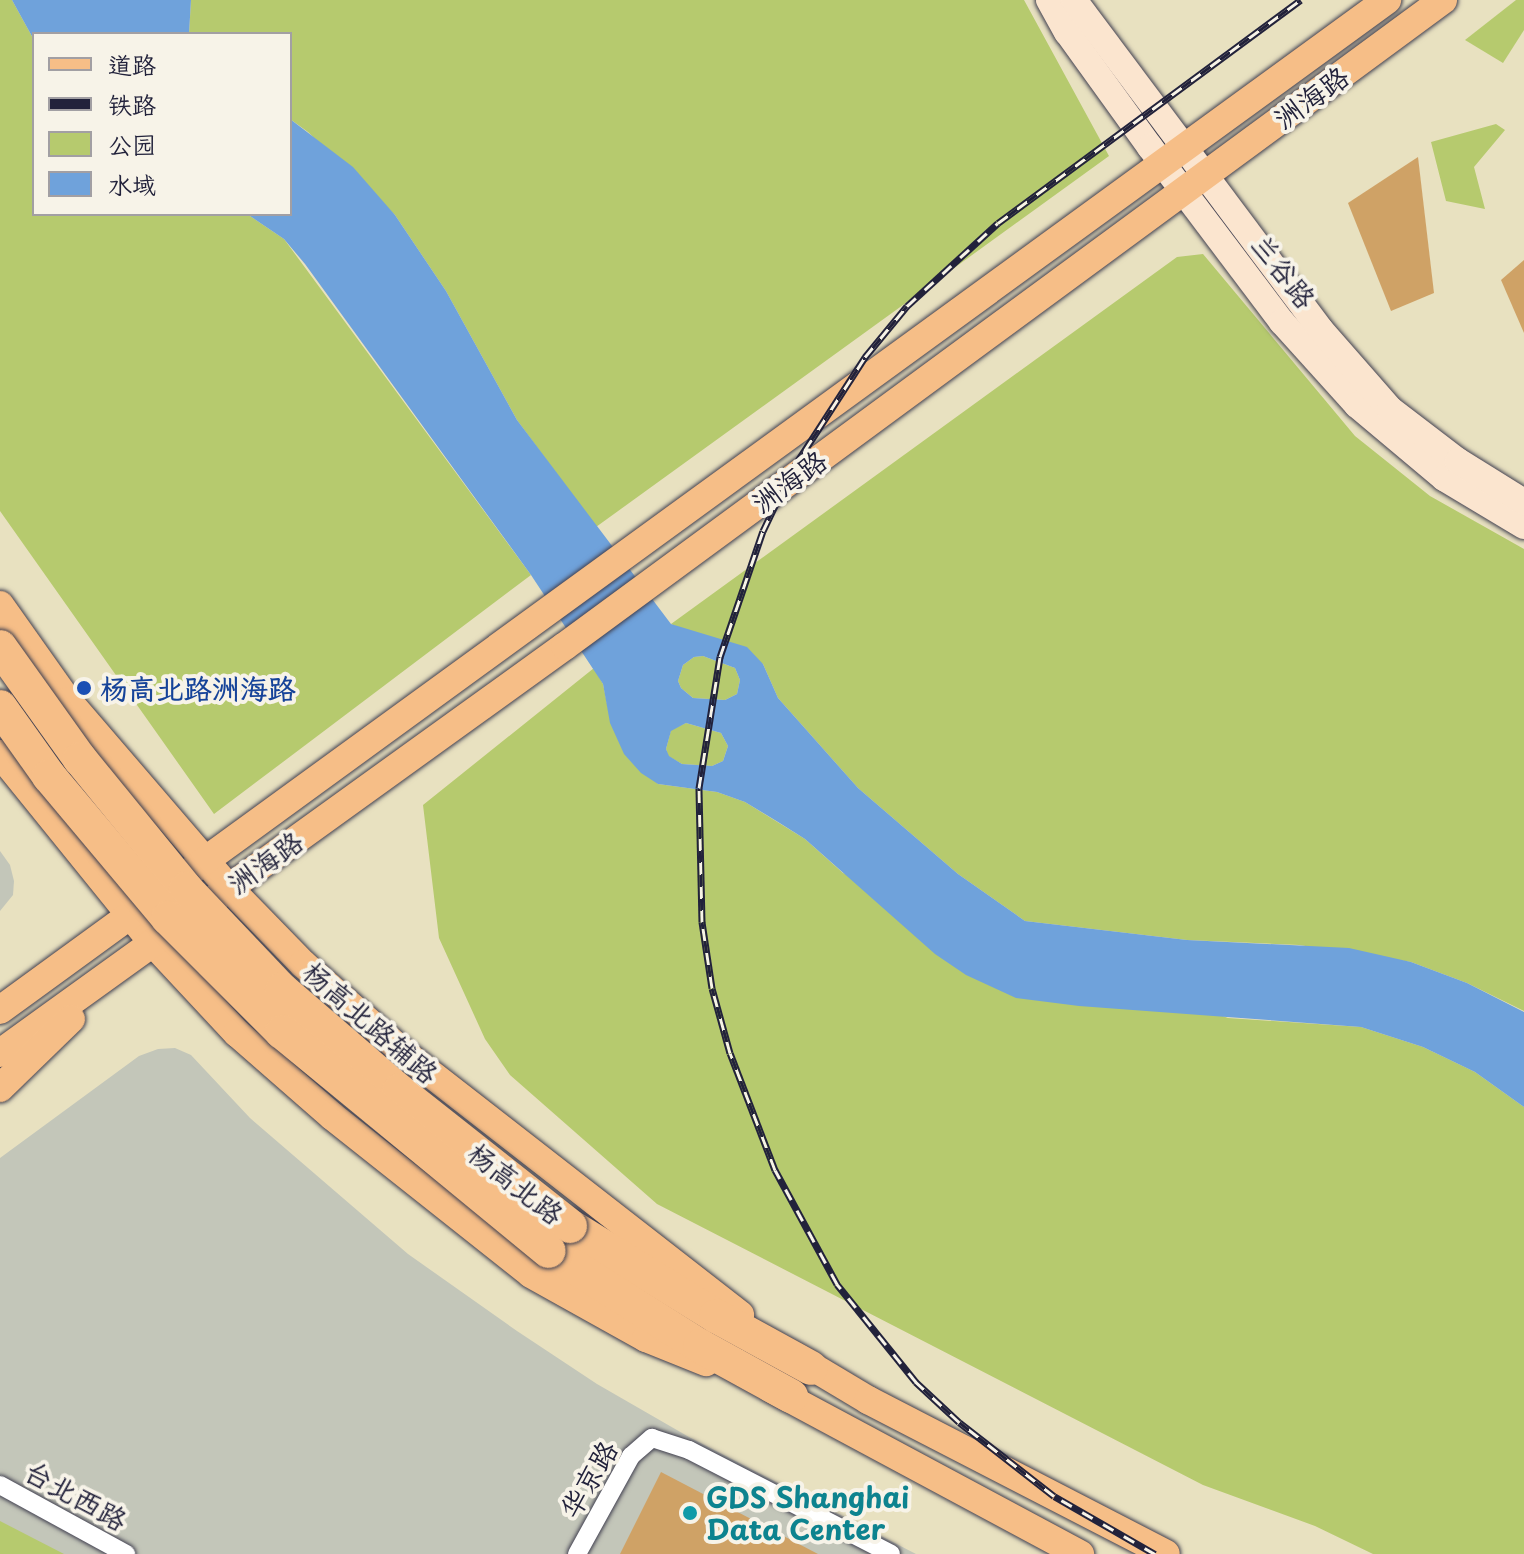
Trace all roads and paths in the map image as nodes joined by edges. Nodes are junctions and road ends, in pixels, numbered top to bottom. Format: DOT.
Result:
graph roads {
  1 [pos="1049,0"];
  2 [pos="1074,0"];
  3 [pos="1387,0"];
  4 [pos="1443,0"];
  5 [pos="1185,147"];
  6 [pos="1162,164"];
  7 [pos="1205,175"];
  8 [pos="1183,192"];
  9 [pos="1521,496"];
  10 [pos="1524,526"];
  11 [pos="0,605"];
  12 [pos="0,647"];
  13 [pos="0,707"];
  14 [pos="0,754"];
  15 [pos="206,861"];
  16 [pos="229,888"];
  17 [pos="120,923"];
  18 [pos="142,950"];
  19 [pos="0,990"];
  20 [pos="0,1010"];
  21 [pos="0,1053"];
  22 [pos="0,1088"];
  23 [pos="560,1238"];
  24 [pos="811,1368"];
  25 [pos="791,1396"];
  26 [pos="0,1485"];
  27 [pos="126,1554"];
  28 [pos="577,1554"];
  29 [pos="891,1554"];
  30 [pos="1080,1554"];
  31 [pos="1166,1554"];
  1 -- 6 [label="street, 兰谷路"];
  2 -- 5 [label="street, 兰谷路"];
  3 -- 5 [label="main road, 洲海路"];
  4 -- 7 [label="main road, 洲海路"];
  5 -- 6 [label="main road, 洲海路"];
  5 -- 7 [label="street, 兰谷路"];
  6 -- 8 [label="street, 兰谷路"];
  6 -- 15 [label="main road, 洲海路"];
  7 -- 8 [label="main road, 洲海路"];
  7 -- 9 [label="street, 兰谷路"];
  8 -- 10 [label="street, 兰谷路"];
  8 -- 16 [label="main road, 洲海路"];
  11 -- 15 [label="main road, 杨高北路辅路"];
  12 -- 23 [label="highway, 杨高北路, bridge"];
  13 -- 23 [label="highway, 杨高北路, bridge"];
  14 -- 17 [label="main road"];
  15 -- 16 [label="main road, 杨高北路辅路"];
  15 -- 17 [label="main road, 洲海路"];
  16 -- 18 [label="main road, 洲海路"];
  16 -- 24 [label="main road, 杨高北路辅路"];
  17 -- 18 [label="main road"];
  17 -- 19 [label="main road, 洲海路"];
  17 -- 20 [label="main road, 洲海路"];
  18 -- 21 [label="main road, 洲海路"];
  18 -- 22 [label="main road, 洲海路"];
  18 -- 25 [label="main road"];
  23 -- 24 [label="highway, 杨高北路"];
  23 -- 25 [label="highway, 杨高北路"];
  24 -- 31 [label="main road, 杨高北路"];
  25 -- 30 [label="main road, 杨高北路"];
  26 -- 27 [label="street, 台北西路"];
  28 -- 29 [label="street, 华京路"];
}
